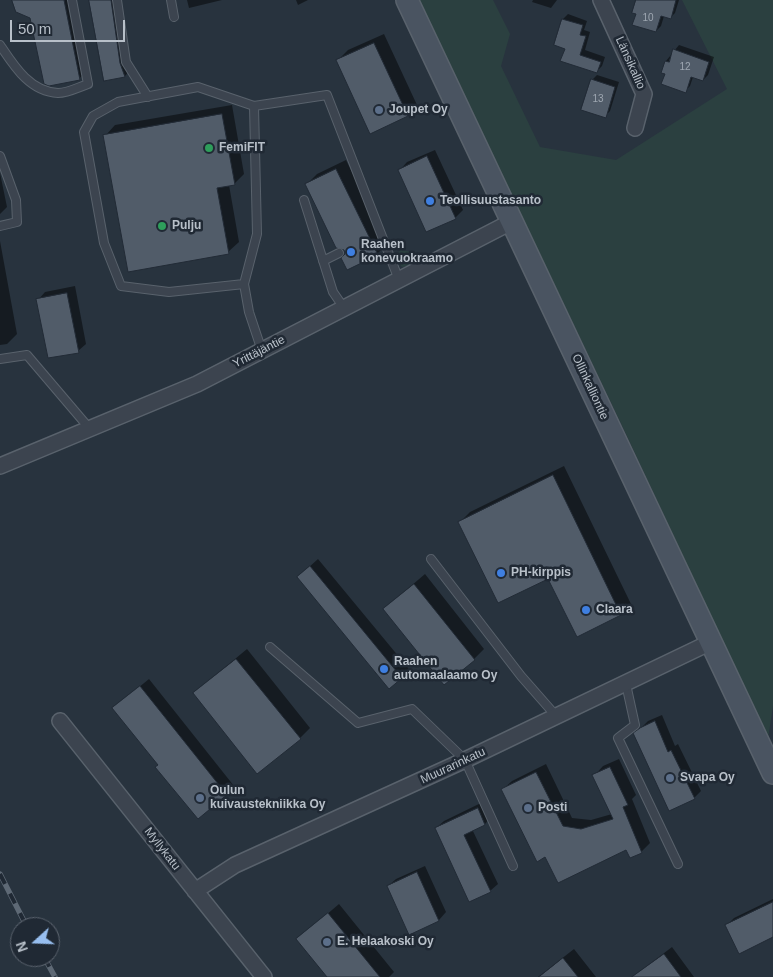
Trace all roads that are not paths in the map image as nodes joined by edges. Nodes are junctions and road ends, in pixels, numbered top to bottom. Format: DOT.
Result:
graph roads {
  1 [pos="72,0"];
  2 [pos="117,0"];
  3 [pos="171,0"];
  4 [pos="407,0"];
  5 [pos="601,0"];
  6 [pos="174,17"];
  7 [pos="0,44"];
  8 [pos="148,97"];
  9 [pos="254,106"];
  10 [pos="635,128"];
  11 [pos="0,156"];
  12 [pos="304,200"];
  13 [pos="511,222"];
  14 [pos="0,226"];
  15 [pos="338,253"];
  16 [pos="323,260"];
  17 [pos="399,280"];
  18 [pos="244,284"];
  19 [pos="344,308"];
  20 [pos="262,351"];
  21 [pos="0,359"];
  22 [pos="90,429"];
  23 [pos="0,466"];
  24 [pos="431,559"];
  25 [pos="711,642"];
  26 [pos="270,647"];
  27 [pos="626,684"];
  28 [pos="556,717"];
  29 [pos="60,721"];
  30 [pos="465,760"];
  31 [pos="773,773"];
  32 [pos="678,864"];
  33 [pos="513,866"];
  34 [pos="195,891"];
  35 [pos="264,977"];
  1 -- 7 [label="lane"];
  2 -- 8 [label="lane"];
  3 -- 6 [label="lane"];
  4 -- 13 [label="street, Ollinkalliontie"];
  5 -- 10 [label="street, Länsikallio"];
  8 -- 9 [label="lane"];
  8 -- 18 [label="lane"];
  9 -- 17 [label="lane"];
  9 -- 18 [label="lane"];
  11 -- 14 [label="lane"];
  12 -- 16 [label="lane"];
  13 -- 17 [label="street, Yrittäjäntie"];
  13 -- 25 [label="street, Ollinkalliontie"];
  15 -- 16 [label="lane"];
  16 -- 19 [label="lane"];
  17 -- 19 [label="street, Yrittäjäntie"];
  18 -- 20 [label="lane"];
  19 -- 20 [label="street, Yrittäjäntie"];
  20 -- 22 [label="street, Yrittäjäntie"];
  21 -- 22 [label="lane"];
  22 -- 23 [label="street, Yrittäjäntie"];
  24 -- 28 [label="lane"];
  25 -- 27 [label="street, Muurarinkatu"];
  25 -- 31 [label="street, Ollinkalliontie"];
  26 -- 30 [label="lane"];
  27 -- 28 [label="street, Muurarinkatu"];
  27 -- 32 [label="lane"];
  28 -- 30 [label="street, Muurarinkatu"];
  29 -- 34 [label="street, Myllykatu"];
  30 -- 33 [label="lane"];
  30 -- 34 [label="street, Muurarinkatu"];
  34 -- 35 [label="street, Myllykatu"];
}
